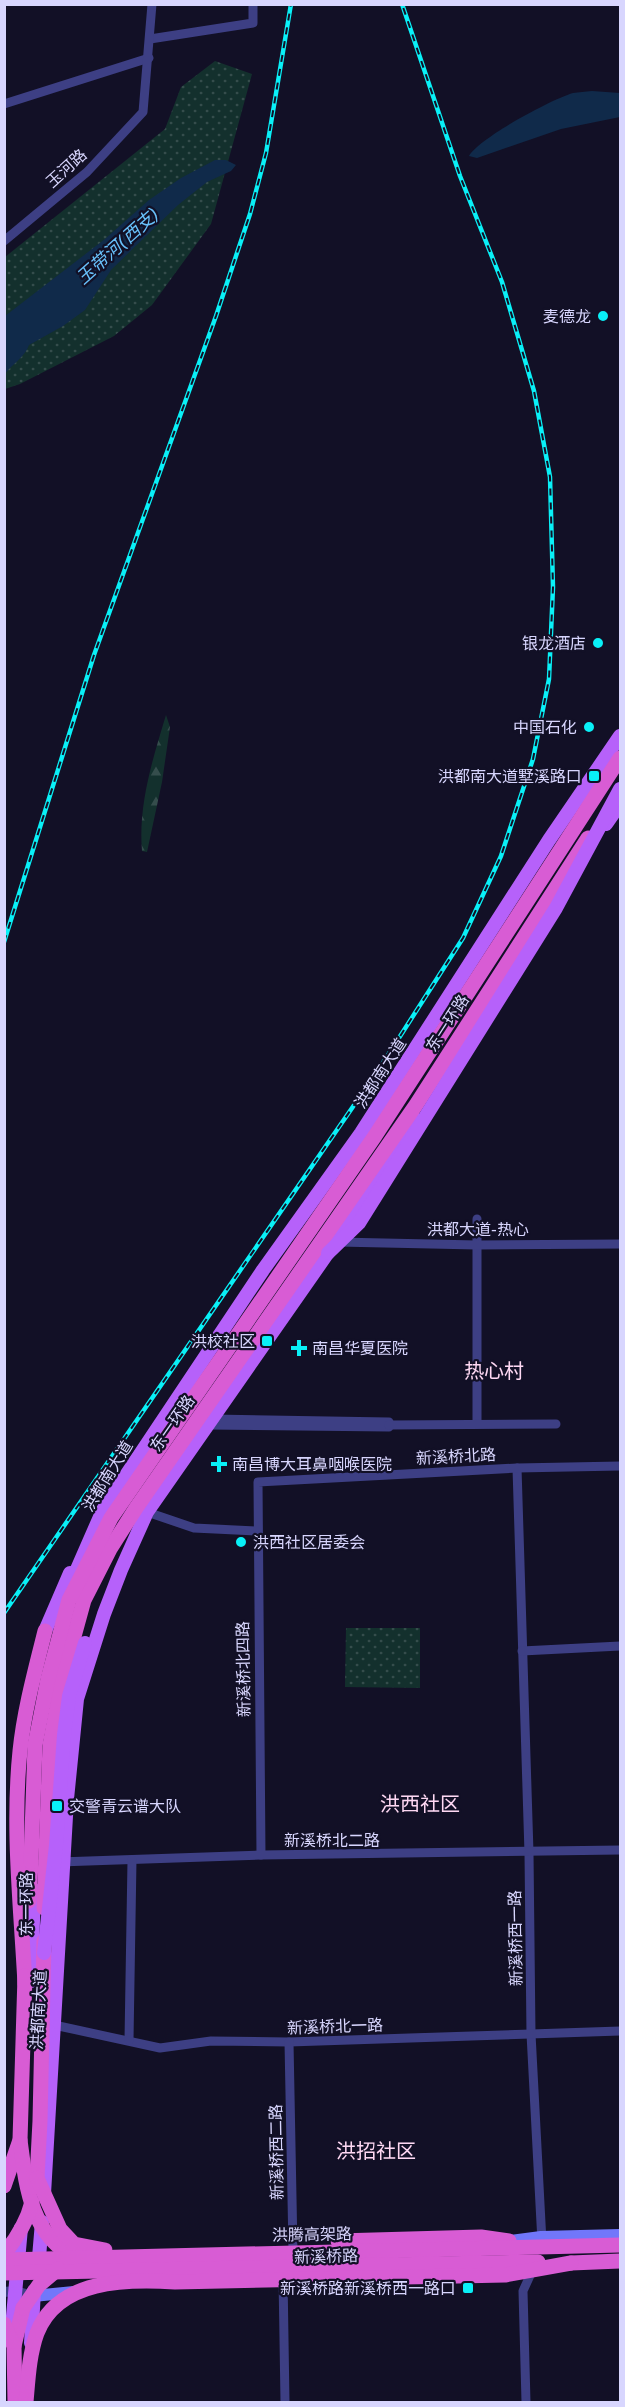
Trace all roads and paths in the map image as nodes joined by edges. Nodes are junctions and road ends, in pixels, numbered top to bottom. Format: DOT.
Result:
graph roads {
  1 [pos="152,4"];
  2 [pos="253,4"];
  3 [pos="150,39"];
  4 [pos="149,58"];
  5 [pos="4,104"];
  6 [pos="4,241"];
  7 [pos="621,736"];
  8 [pos="621,758"];
  9 [pos="621,788"];
  10 [pos="621,804"];
  11 [pos="477,1219"];
  12 [pos="621,1244"];
  13 [pos="477,1245"];
  14 [pos="331,1247"];
  15 [pos="210,1422"];
  16 [pos="477,1424"];
  17 [pos="556,1424"];
  18 [pos="621,1466"];
  19 [pos="517,1468"];
  20 [pos="258,1482"];
  21 [pos="103,1510"];
  22 [pos="145,1516"];
  23 [pos="257,1531"];
  24 [pos="45,1631"];
  25 [pos="621,1646"];
  26 [pos="522,1651"];
  27 [pos="621,1850"];
  28 [pos="529,1853"];
  29 [pos="261,1855"];
  30 [pos="132,1860"];
  31 [pos="45,1862"];
  32 [pos="63,1862"];
  33 [pos="44,1953"];
  34 [pos="25,1984"];
  35 [pos="54,2025"];
  36 [pos="621,2031"];
  37 [pos="531,2034"];
  38 [pos="129,2040"];
  39 [pos="288,2042"];
  40 [pos="20,2140"];
  41 [pos="37,2178"];
  42 [pos="4,2186"];
  43 [pos="621,2235"];
  44 [pos="546,2243"];
  45 [pos="621,2245"];
  46 [pos="293,2247"];
  47 [pos="108,2250"];
  48 [pos="40,2252"];
  49 [pos="9,2258"];
  50 [pos="571,2263"];
  51 [pos="621,2263"];
  52 [pos="534,2267"];
  53 [pos="4,2272"];
  54 [pos="283,2274"];
  55 [pos="141,2280"];
  56 [pos="9,2295"];
  57 [pos="33,2296"];
  58 [pos="4,2324"];
  59 [pos="14,2346"];
  60 [pos="7,2403"];
  61 [pos="15,2403"];
  62 [pos="28,2403"];
  63 [pos="285,2403"];
  64 [pos="526,2403"];
  1 -- 3 [label="street"];
  2 -- 3 [label="street"];
  3 -- 4 [label="street"];
  4 -- 5 [label="street"];
  4 -- 6 [label="street, 玉河路"];
  7 -- 21 [label="main road, 洪都南大道"];
  8 -- 34 [label="highway, 东一环路, bridge"];
  9 -- 14 [label="main road, bridge"];
  9 -- 31 [label="highway, 东一环路, bridge"];
  10 -- 14 [label="main road, 洪都南大道"];
  11 -- 13 [label="street"];
  12 -- 13 [label="street, 洪都大道-热心"];
  13 -- 14 [label="street, 洪都大道-热心"];
  13 -- 16 [label="street"];
  14 -- 15 [label="main road, 洪都南大道"];
  15 -- 16 [label="street"];
  15 -- 22 [label="main road, 洪都南大道"];
  16 -- 17 [label="street"];
  18 -- 19 [label="street, 新溪桥北路"];
  19 -- 20 [label="street, 新溪桥北路"];
  19 -- 26 [label="street, 新溪桥西一路"];
  20 -- 23 [label="street, 新溪桥北四路"];
  21 -- 24 [label="main road"];
  21 -- 49 [label="main road, 洪都南大道"];
  22 -- 23 [label="street"];
  22 -- 32 [label="main road, 洪都南大道"];
  22 -- 33 [label="main road, bridge"];
  23 -- 29 [label="street, 新溪桥北四路"];
  24 -- 34 [label="highway"];
  25 -- 26 [label="street"];
  26 -- 28 [label="street, 新溪桥西一路"];
  27 -- 28 [label="street, 新溪桥北二路"];
  28 -- 29 [label="street, 新溪桥北二路"];
  28 -- 37 [label="street, 新溪桥西一路"];
  29 -- 30 [label="street, 新溪桥北二路"];
  30 -- 32 [label="street, 新溪桥北二路"];
  30 -- 38 [label="street"];
  31 -- 32 [label="street, 新溪桥北二路"];
  31 -- 33 [label="highway, 东一环路, bridge"];
  32 -- 35 [label="main road, 洪都南大道"];
  33 -- 41 [label="highway, 东一环路"];
  34 -- 40 [label="highway, 东一环路"];
  35 -- 38 [label="street, 新溪桥北一路"];
  35 -- 48 [label="main road, 洪都南大道"];
  36 -- 37 [label="street, 新溪桥北一路"];
  37 -- 39 [label="street, 新溪桥北一路"];
  37 -- 44 [label="street, 新溪桥西一路"];
  38 -- 39 [label="street, 新溪桥北一路"];
  39 -- 46 [label="street, 新溪桥西二路"];
  40 -- 42 [label="highway"];
  40 -- 55 [label="highway, bridge"];
  41 -- 47 [label="highway, bridge"];
  41 -- 49 [label="highway, 东一环路, bridge"];
  43 -- 44 [label="main road, 新溪桥路"];
  44 -- 45 [label="highway, 洪腾高架路, bridge"];
  44 -- 46 [label="main road, 新溪桥路"];
  44 -- 47 [label="highway, bridge"];
  44 -- 49 [label="highway, 洪腾高架路, bridge"];
  44 -- 52 [label="street, 新溪桥西一路"];
  46 -- 48 [label="main road, 新溪桥路"];
  46 -- 54 [label="street, 新溪桥西二路"];
  47 -- 59 [label="highway, bridge"];
  48 -- 49 [label="street"];
  48 -- 57 [label="main road, 洪都南大道"];
  49 -- 56 [label="main road, 洪都南大道"];
  50 -- 51 [label="highway, 洪腾高架路"];
  50 -- 53 [label="highway, 洪腾高架路, bridge"];
  50 -- 55 [label="highway, bridge"];
  51 -- 52 [label="main road, 新溪桥路"];
  52 -- 54 [label="main road, 新溪桥路"];
  52 -- 64 [label="street, 新溪桥西一路"];
  54 -- 57 [label="main road, 新溪桥路"];
  54 -- 63 [label="street, 新溪桥西二路"];
  55 -- 62 [label="highway, bridge"];
  56 -- 57 [label="street"];
  56 -- 60 [label="main road, 洪都南大道"];
  57 -- 62 [label="main road, 洪都南大道"];
  58 -- 59 [label="highway, bridge"];
  59 -- 61 [label="highway, bridge"];
}
